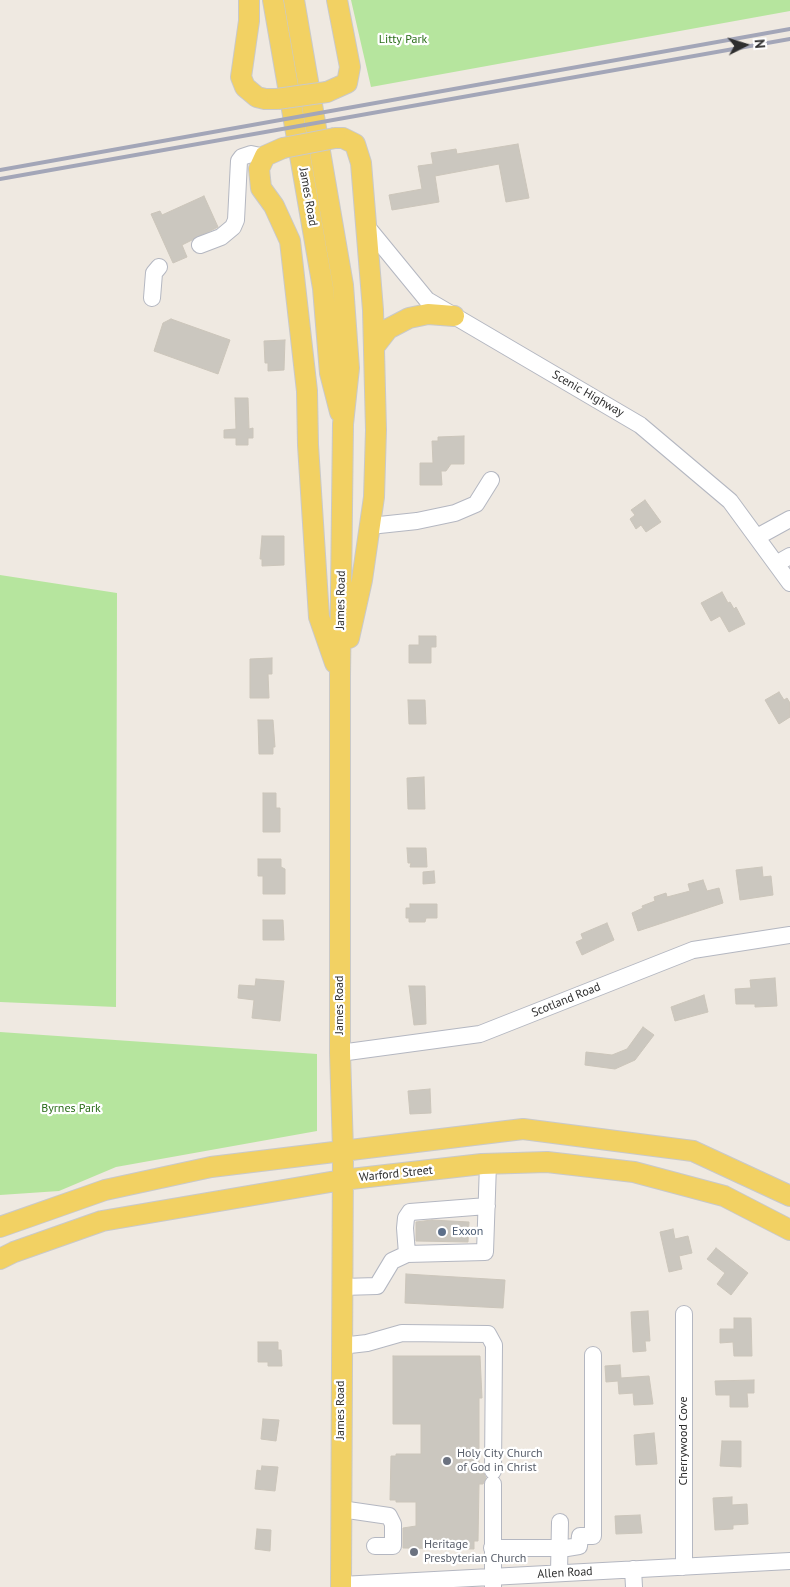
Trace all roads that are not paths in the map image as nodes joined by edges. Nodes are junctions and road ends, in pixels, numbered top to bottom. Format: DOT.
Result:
graph roads {
  1 [pos="248,0"];
  2 [pos="273,0"];
  3 [pos="294,0"];
  4 [pos="336,0"];
  5 [pos="265,157"];
  6 [pos="368,228"];
  7 [pos="200,244"];
  8 [pos="159,267"];
  9 [pos="152,298"];
  10 [pos="454,316"];
  11 [pos="374,347"];
  12 [pos="343,424"];
  13 [pos="491,480"];
  14 [pos="790,519"];
  15 [pos="370,526"];
  16 [pos="757,537"];
  17 [pos="783,560"];
  18 [pos="790,583"];
  19 [pos="340,676"];
  20 [pos="790,935"];
  21 [pos="340,1053"];
  22 [pos="343,1150"];
  23 [pos="488,1164"];
  24 [pos="342,1180"];
  25 [pos="790,1196"];
  26 [pos="487,1206"];
  27 [pos="0,1227"];
  28 [pos="790,1230"];
  29 [pos="407,1254"];
  30 [pos="0,1259"];
  31 [pos="342,1287"];
  32 [pos="684,1314"];
  33 [pos="342,1346"];
  34 [pos="593,1355"];
  35 [pos="341,1510"];
  36 [pos="560,1522"];
  37 [pos="375,1546"];
  38 [pos="492,1548"];
  39 [pos="558,1548"];
  40 [pos="790,1561"];
  41 [pos="684,1567"];
  42 [pos="633,1569"];
  43 [pos="559,1573"];
  44 [pos="492,1582"];
  45 [pos="341,1586"];
  46 [pos="634,1587"];
  1 -- 4 [label="main road, bridge"];
  2 -- 12 [label="main road, James Road"];
  3 -- 12 [label="main road, James Road"];
  5 -- 6 [label="main road, bridge"];
  5 -- 7 [label="street"];
  5 -- 19 [label="main road"];
  6 -- 10 [label="street, Scenic Highway"];
  6 -- 11 [label="main road"];
  8 -- 9 [label="street"];
  10 -- 11 [label="main road"];
  10 -- 16 [label="street, Scenic Highway"];
  11 -- 15 [label="main road"];
  12 -- 19 [label="main road, James Road"];
  13 -- 15 [label="street"];
  14 -- 16 [label="street"];
  15 -- 19 [label="main road"];
  16 -- 17 [label="street, Scenic Highway"];
  17 -- 18 [label="street, Scenic Highway"];
  19 -- 21 [label="main road, James Road"];
  20 -- 21 [label="street, Scotland Road"];
  21 -- 22 [label="main road, James Road"];
  22 -- 24 [label="main road, James Road"];
  22 -- 25 [label="main road"];
  22 -- 27 [label="main road"];
  23 -- 24 [label="main road, Warford Street"];
  23 -- 26 [label="street"];
  23 -- 28 [label="main road, Warford Street"];
  24 -- 30 [label="main road, Warford Street"];
  24 -- 31 [label="main road, James Road"];
  26 -- 29 [label="street"];
  26 -- 29 [label="street"];
  29 -- 31 [label="street"];
  31 -- 33 [label="main road, James Road"];
  32 -- 41 [label="street, Cherrywood Cove"];
  33 -- 35 [label="main road, James Road"];
  33 -- 38 [label="street"];
  34 -- 39 [label="street"];
  35 -- 37 [label="street"];
  35 -- 45 [label="main road, James Road"];
  36 -- 39 [label="street"];
  38 -- 39 [label="street"];
  38 -- 44 [label="street"];
  39 -- 43 [label="street"];
  40 -- 41 [label="street, Allen Road"];
  41 -- 42 [label="street, Allen Road"];
  42 -- 43 [label="street, Allen Road"];
  42 -- 46 [label="street"];
  43 -- 44 [label="street, Allen Road"];
  44 -- 45 [label="street, Allen Road"];
}
